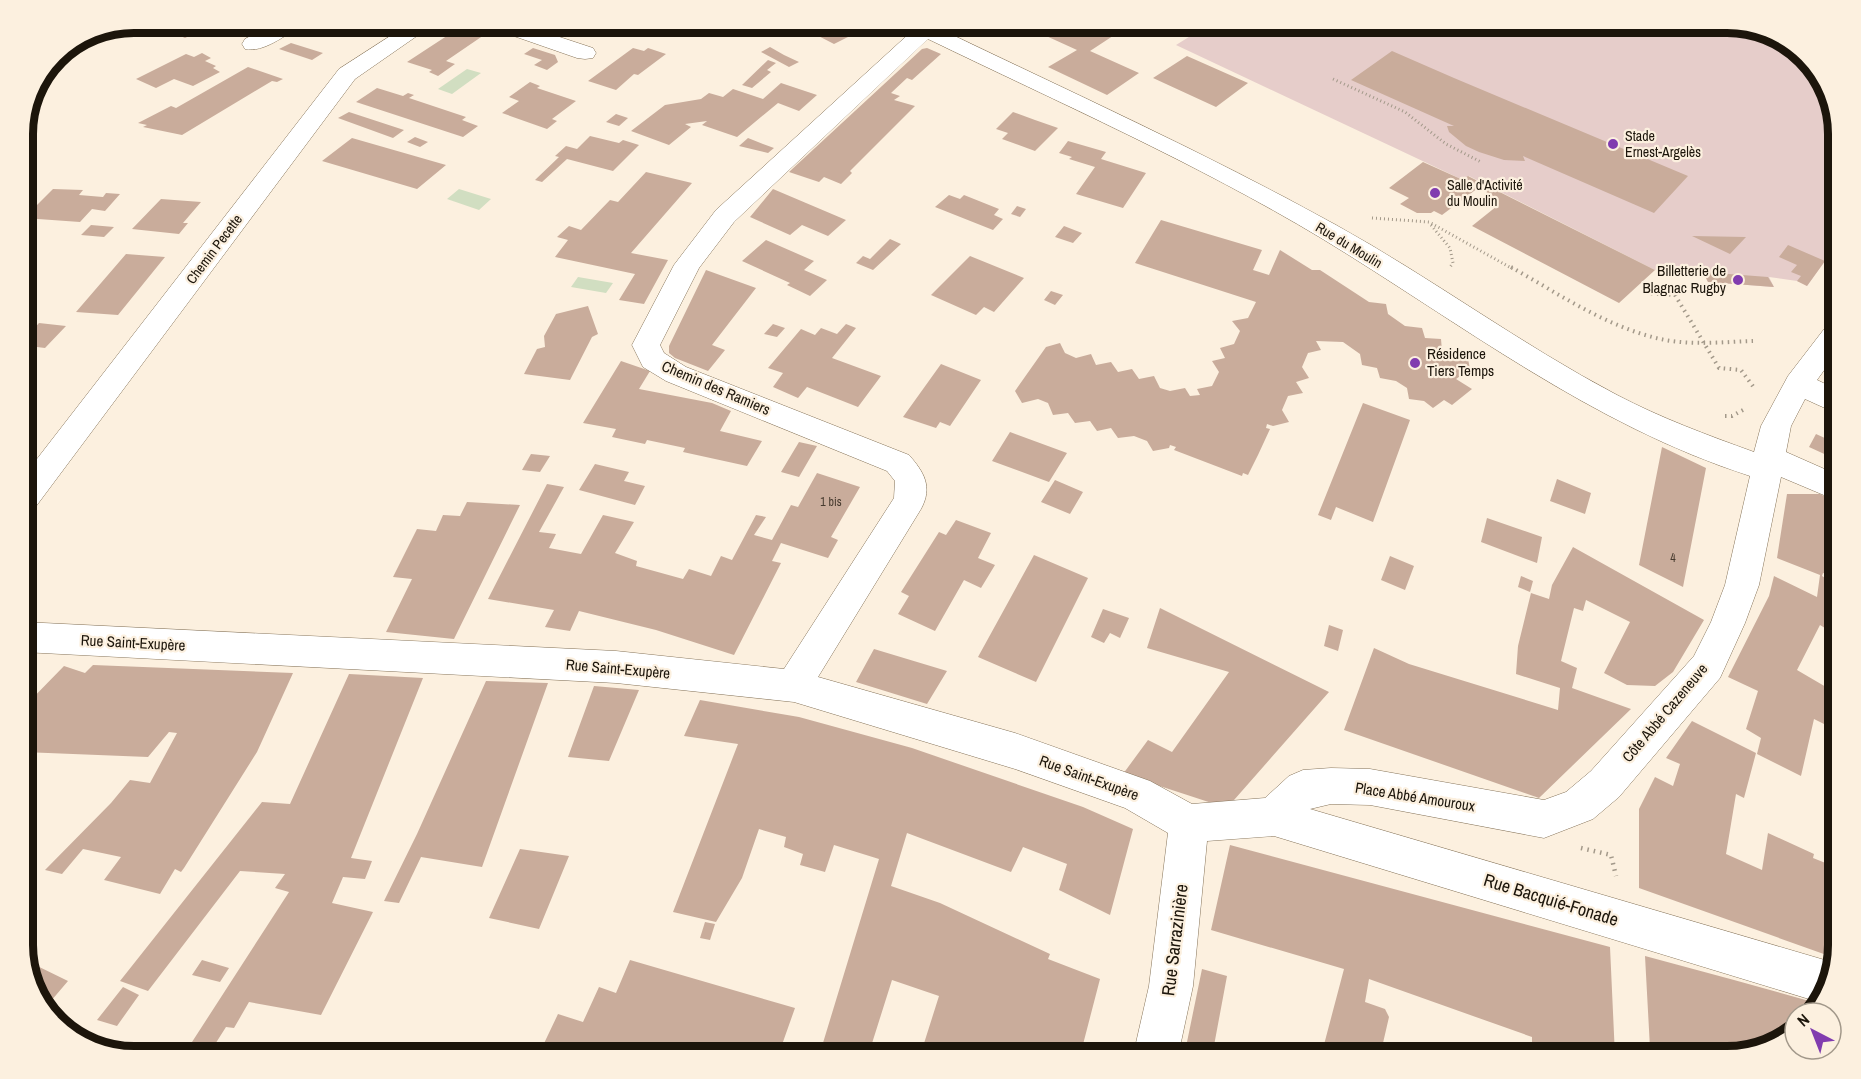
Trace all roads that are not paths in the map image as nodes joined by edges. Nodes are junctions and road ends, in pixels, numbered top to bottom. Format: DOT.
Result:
graph roads {
  1 [pos="274,33"];
  2 [pos="410,33"];
  3 [pos="525,33"];
  4 [pos="914,33"];
  5 [pos="938,33"];
  6 [pos="253,44"];
  7 [pos="585,53"];
  8 [pos="1828,344"];
  9 [pos="1798,383"];
  10 [pos="1828,398"];
  11 [pos="1768,462"];
  12 [pos="1828,485"];
  13 [pos="33,487"];
  14 [pos="33,638"];
  15 [pos="794,686"];
  16 [pos="1274,817"];
  17 [pos="1544,819"];
  18 [pos="1189,823"];
  19 [pos="1821,981"];
  20 [pos="1157,1046"];
  1 -- 6 [label="street"];
  2 -- 13 [label="street, Chemin Pecette"];
  3 -- 7 [label="street"];
  4 -- 15 [label="street, Chemin des Ramiers"];
  5 -- 11 [label="street, Rue du Moulin"];
  8 -- 9 [label="street, Côte Abbé Cazeneuve"];
  9 -- 10 [label="street"];
  9 -- 11 [label="street, Côte Abbé Cazeneuve"];
  11 -- 12 [label="street, Rue du Moulin"];
  11 -- 17 [label="street, Côte Abbé Cazeneuve"];
  14 -- 15 [label="street, Rue Saint-Exupère"];
  15 -- 18 [label="street, Rue Saint-Exupère"];
  16 -- 17 [label="street, Place Abbé Amouroux"];
  16 -- 18 [label="street"];
  16 -- 19 [label="street, Rue Bacquié-Fonade"];
  18 -- 20 [label="street, Rue Sarrazinière"];
}
